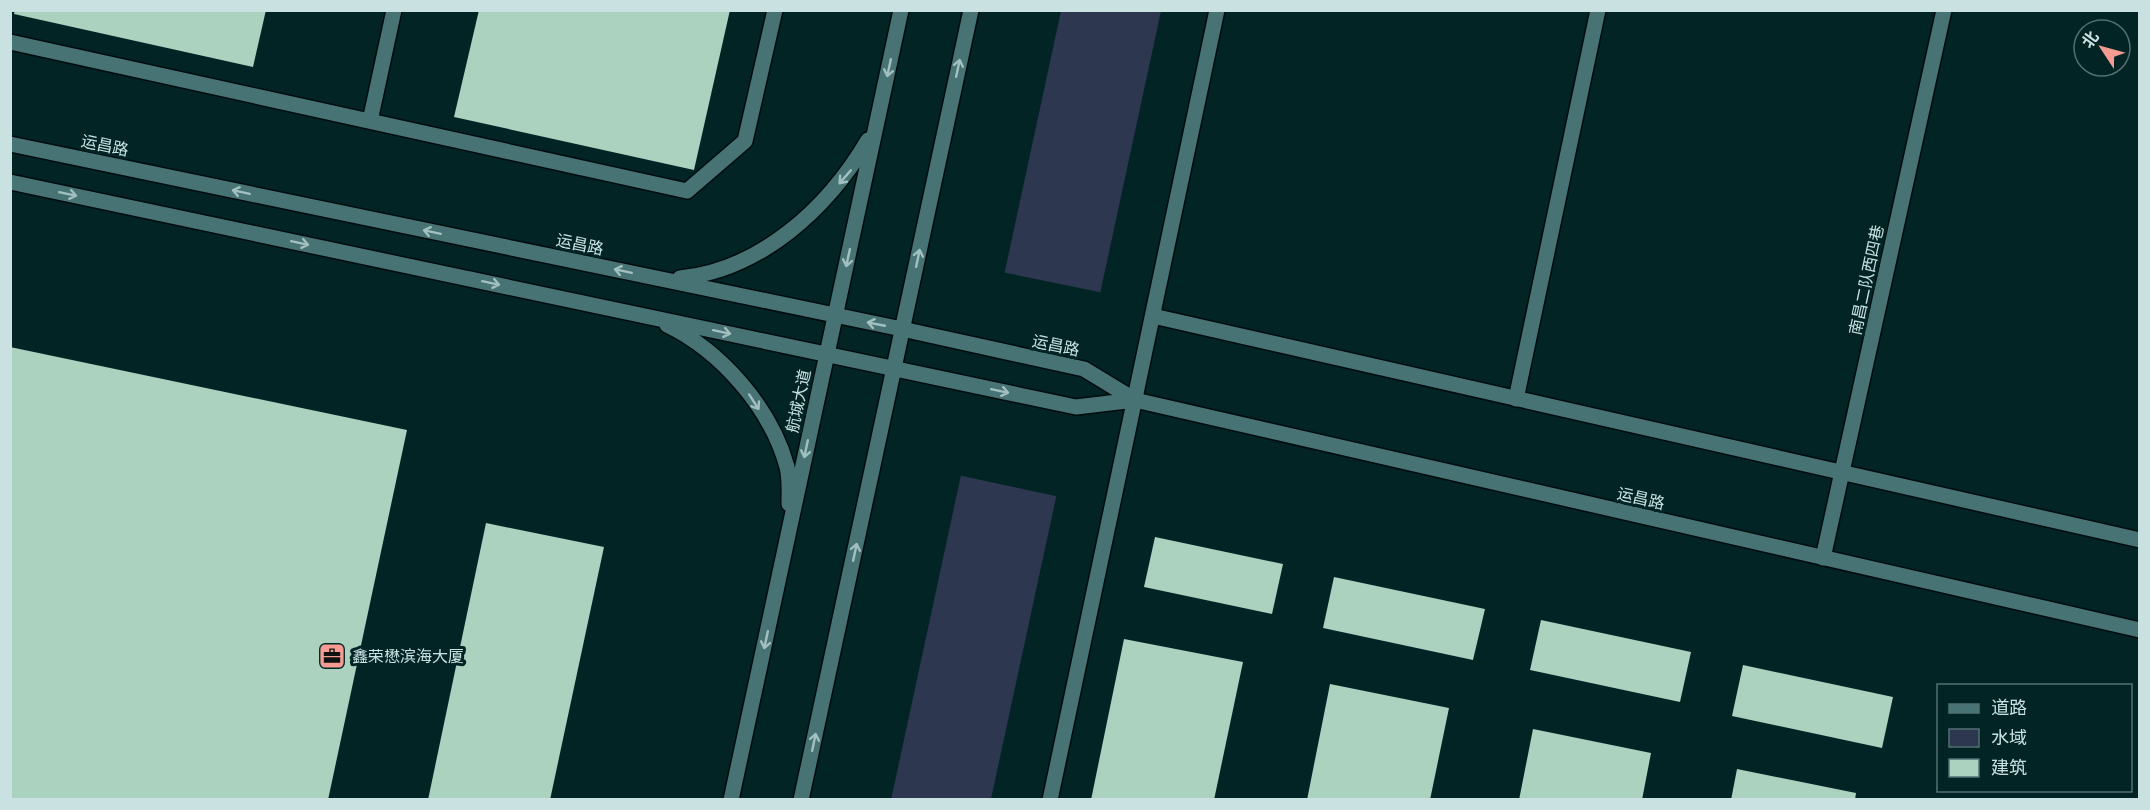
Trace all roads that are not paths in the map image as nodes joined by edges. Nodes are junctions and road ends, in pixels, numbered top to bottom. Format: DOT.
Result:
graph roads {
  1 [pos="394,10"];
  2 [pos="775,10"];
  3 [pos="901,10"];
  4 [pos="971,10"];
  5 [pos="1217,10"];
  6 [pos="1598,10"];
  7 [pos="1944,10"];
  8 [pos="10,42"];
  9 [pos="370,121"];
  10 [pos="876,128"];
  11 [pos="10,144"];
  12 [pos="10,182"];
  13 [pos="664,280"];
  14 [pos="645,315"];
  15 [pos="835,316"];
  16 [pos="1153,316"];
  17 [pos="902,329"];
  18 [pos="827,354"];
  19 [pos="894,367"];
  20 [pos="1516,399"];
  21 [pos="1135,400"];
  22 [pos="1842,472"];
  23 [pos="791,522"];
  24 [pos="2139,540"];
  25 [pos="1823,558"];
  26 [pos="2139,630"];
  27 [pos="731,800"];
  28 [pos="801,800"];
  29 [pos="1050,800"];
  1 -- 9 [label="street"];
  2 -- 9 [label="street"];
  3 -- 10 [label="street, 航城大道, one-way"];
  17 -- 4 [label="street, one-way"];
  5 -- 16 [label="street"];
  6 -- 20 [label="street"];
  7 -- 22 [label="street, 南昌二队西四巷"];
  8 -- 9 [label="street"];
  10 -- 13 [label="street, one-way"];
  10 -- 15 [label="street, 航城大道, one-way"];
  13 -- 11 [label="street, 运昌路, one-way"];
  12 -- 14 [label="street, 运昌路, one-way"];
  13 -- 15 [label="street, 运昌路"];
  14 -- 18 [label="street, 运昌路, one-way"];
  14 -- 23 [label="street, one-way"];
  17 -- 15 [label="street, 运昌路, one-way"];
  15 -- 18 [label="street, 航城大道"];
  16 -- 20 [label="street"];
  16 -- 21 [label="street"];
  17 -- 19 [label="street"];
  17 -- 21 [label="street, 运昌路"];
  18 -- 19 [label="street, 运昌路"];
  18 -- 23 [label="street, 航城大道, one-way"];
  19 -- 21 [label="street, 运昌路, one-way"];
  28 -- 19 [label="street, one-way"];
  20 -- 22 [label="street"];
  21 -- 25 [label="street, 运昌路"];
  21 -- 29 [label="street"];
  22 -- 24 [label="street"];
  22 -- 25 [label="street, 南昌二队西四巷"];
  23 -- 27 [label="street, 航城大道, one-way"];
  25 -- 26 [label="street, 运昌路"];
}
